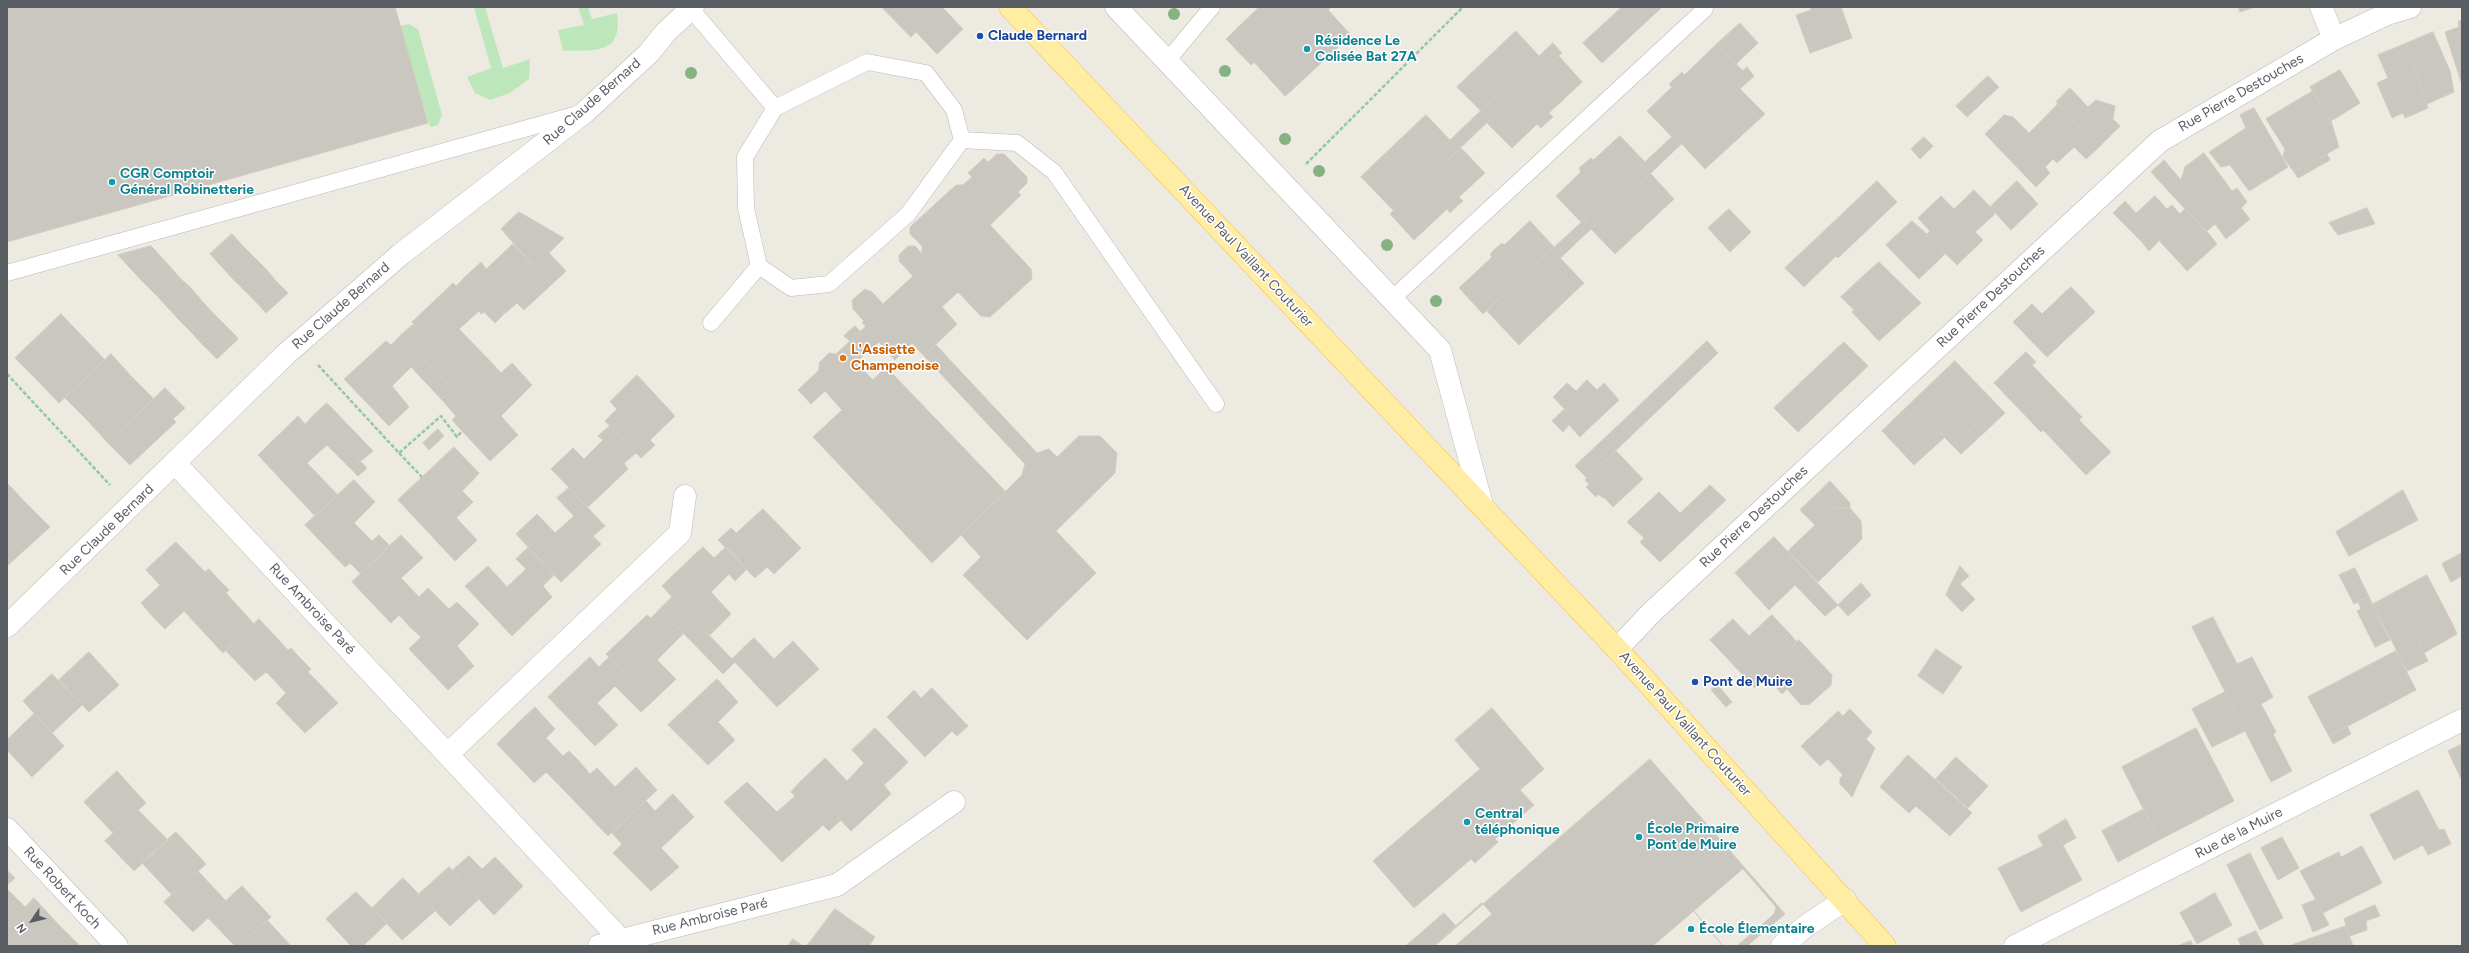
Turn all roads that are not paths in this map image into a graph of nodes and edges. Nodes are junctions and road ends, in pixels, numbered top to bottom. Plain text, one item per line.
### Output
1 (1010, 7) edge
2 (1116, 7) edge
3 (1212, 7) edge
4 (2321, 7) edge
5 (2410, 7) edge
6 (692, 8) edge
7 (1705, 9) dead end
8 (2334, 39) junction
9 (1167, 61) junction
10 (775, 108) junction
11 (585, 112) junction
12 (962, 140) junction
13 (759, 266) junction
14 (7, 273) edge
15 (1392, 299) junction
16 (711, 323) dead end
17 (1216, 404) dead end
18 (176, 463) junction
19 (685, 496) dead end
20 (1482, 506) junction
21 (7, 626) edge
22 (1617, 649) junction
23 (2462, 720) edge
24 (448, 754) junction
25 (954, 802) dead end
26 (7, 829) edge
27 (1845, 900) junction
28 (621, 940) junction
29 (117, 946) edge
30 (599, 946) edge
31 (1782, 946) edge
32 (1886, 946) edge
33 (2015, 946) edge

1 - 20 main road, Avenue Paul Vaillant Couturier
2 - 9 street, Avenue Paul Vaillant Couturier
3 - 9 lane
4 - 8 street
5 - 8 street, Rue Pierre Destouches
6 - 10 lane
6 - 11 street, Rue Claude Bernard
7 - 15 lane
8 - 22 street, Rue Pierre Destouches
9 - 15 street, Avenue Paul Vaillant Couturier
10 - 12 lane
10 - 13 lane
11 - 14 lane
11 - 18 street, Rue Claude Bernard
12 - 13 lane
12 - 17 lane
13 - 16 lane
15 - 20 street, Avenue Paul Vaillant Couturier
18 - 21 street, Rue Claude Bernard
18 - 24 street, Rue Ambroise Paré
19 - 24 street
20 - 22 main road, Avenue Paul Vaillant Couturier
22 - 27 main road, Avenue Paul Vaillant Couturier
23 - 33 street, Rue de la Muire
24 - 28 street, Rue Ambroise Paré
25 - 28 street, Rue Ambroise Paré
26 - 29 street, Rue Robert Koch
27 - 31 street
27 - 32 main road, Avenue Paul Vaillant Couturier
28 - 30 street

